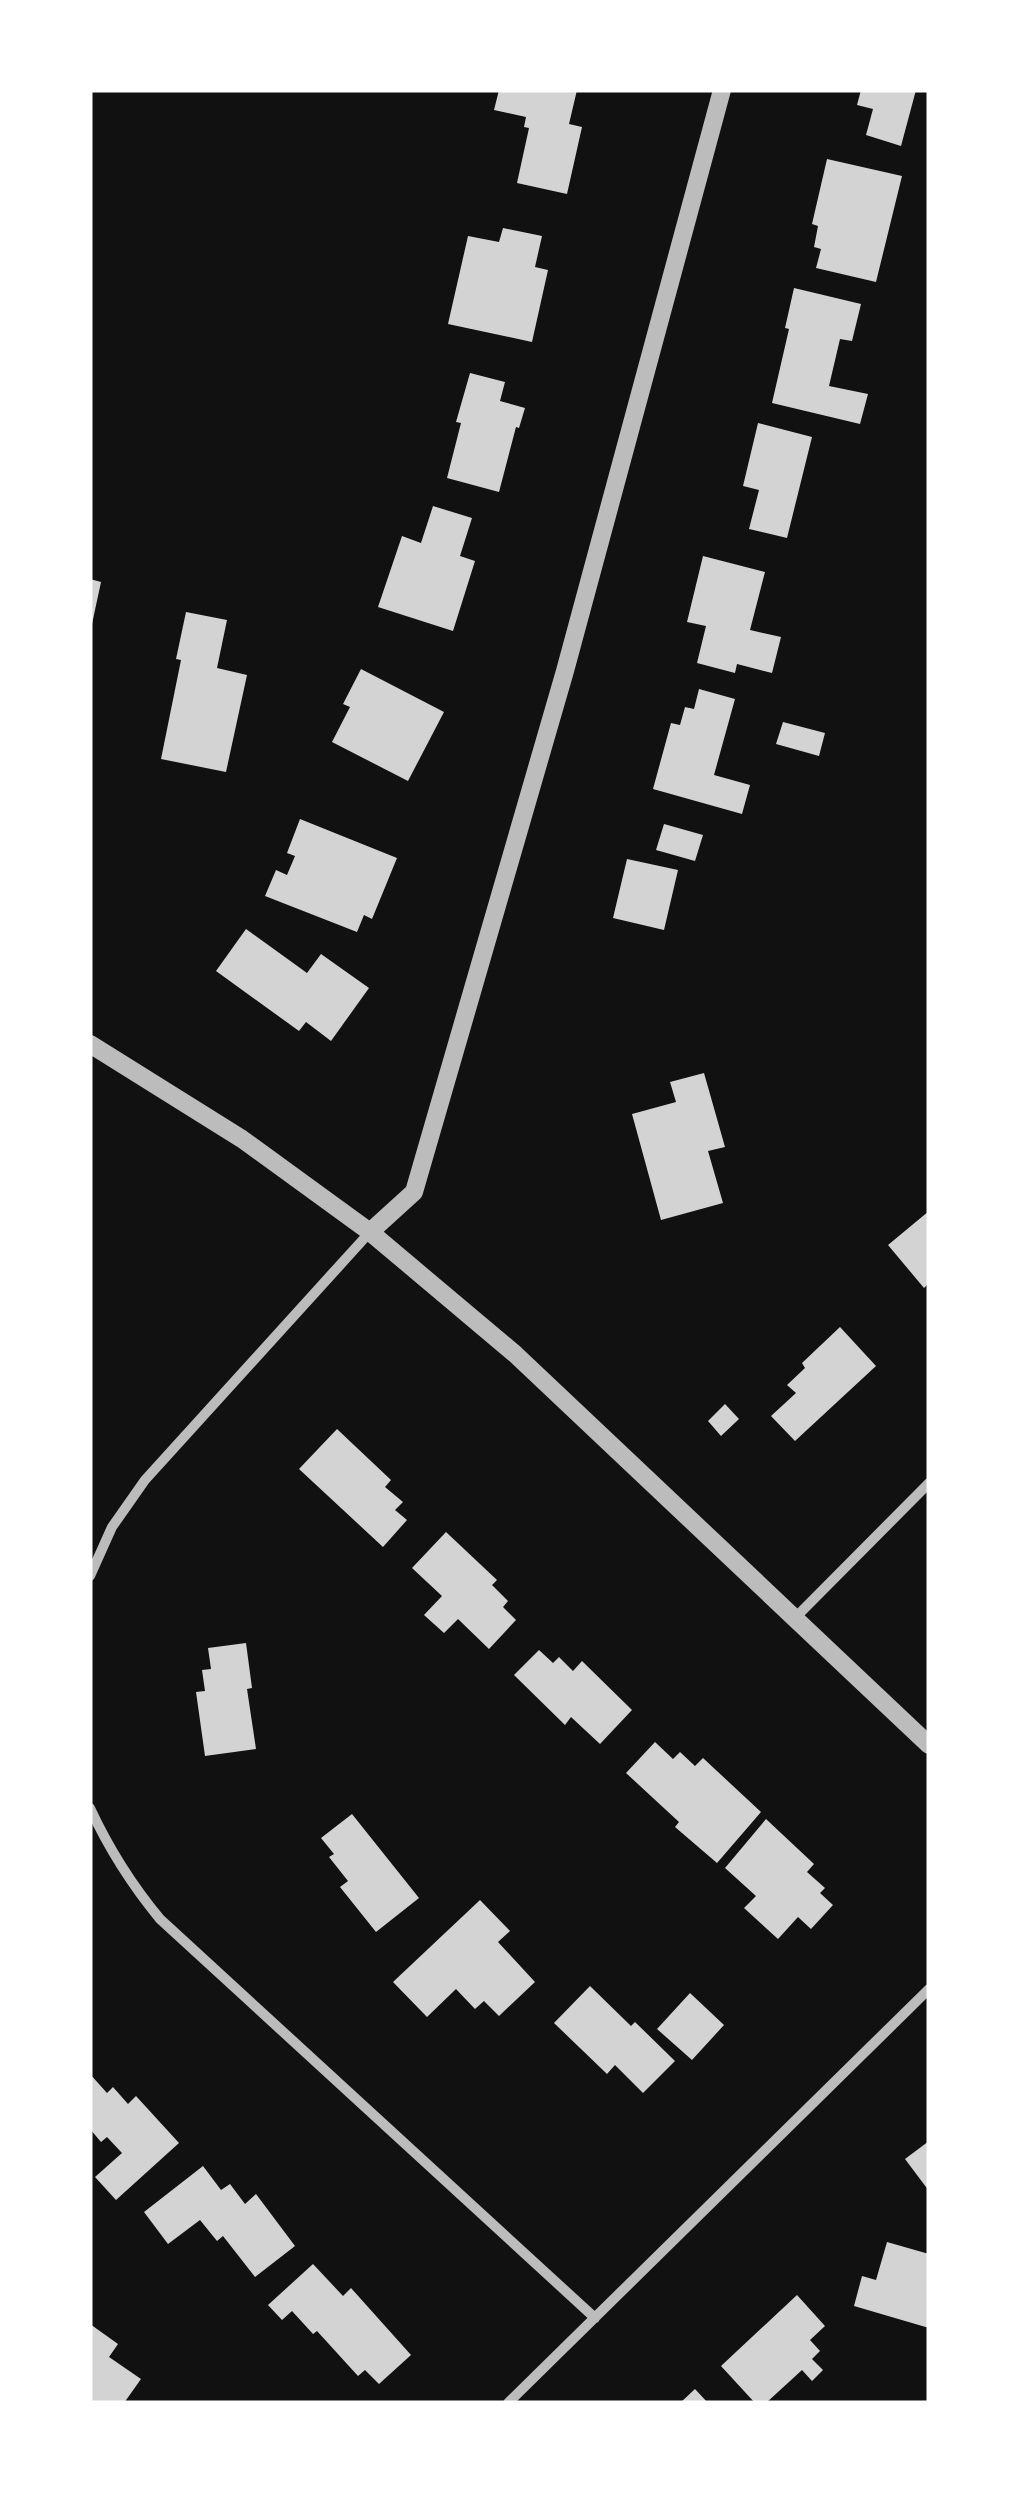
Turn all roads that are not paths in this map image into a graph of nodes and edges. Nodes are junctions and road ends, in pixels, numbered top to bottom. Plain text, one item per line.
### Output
1 (722, 90) edge
2 (90, 1044) edge
3 (370, 1232) junction
4 (929, 1483) edge
5 (90, 1576) edge
6 (794, 1619) junction
7 (929, 1744) edge
8 (90, 1808) edge
9 (929, 1989) edge
10 (595, 2318) junction
11 (508, 2403) edge

1 - 3 street
2 - 3 street
3 - 5 street
3 - 6 street
4 - 6 street
6 - 7 street
8 - 10 street
9 - 10 street
10 - 11 street

